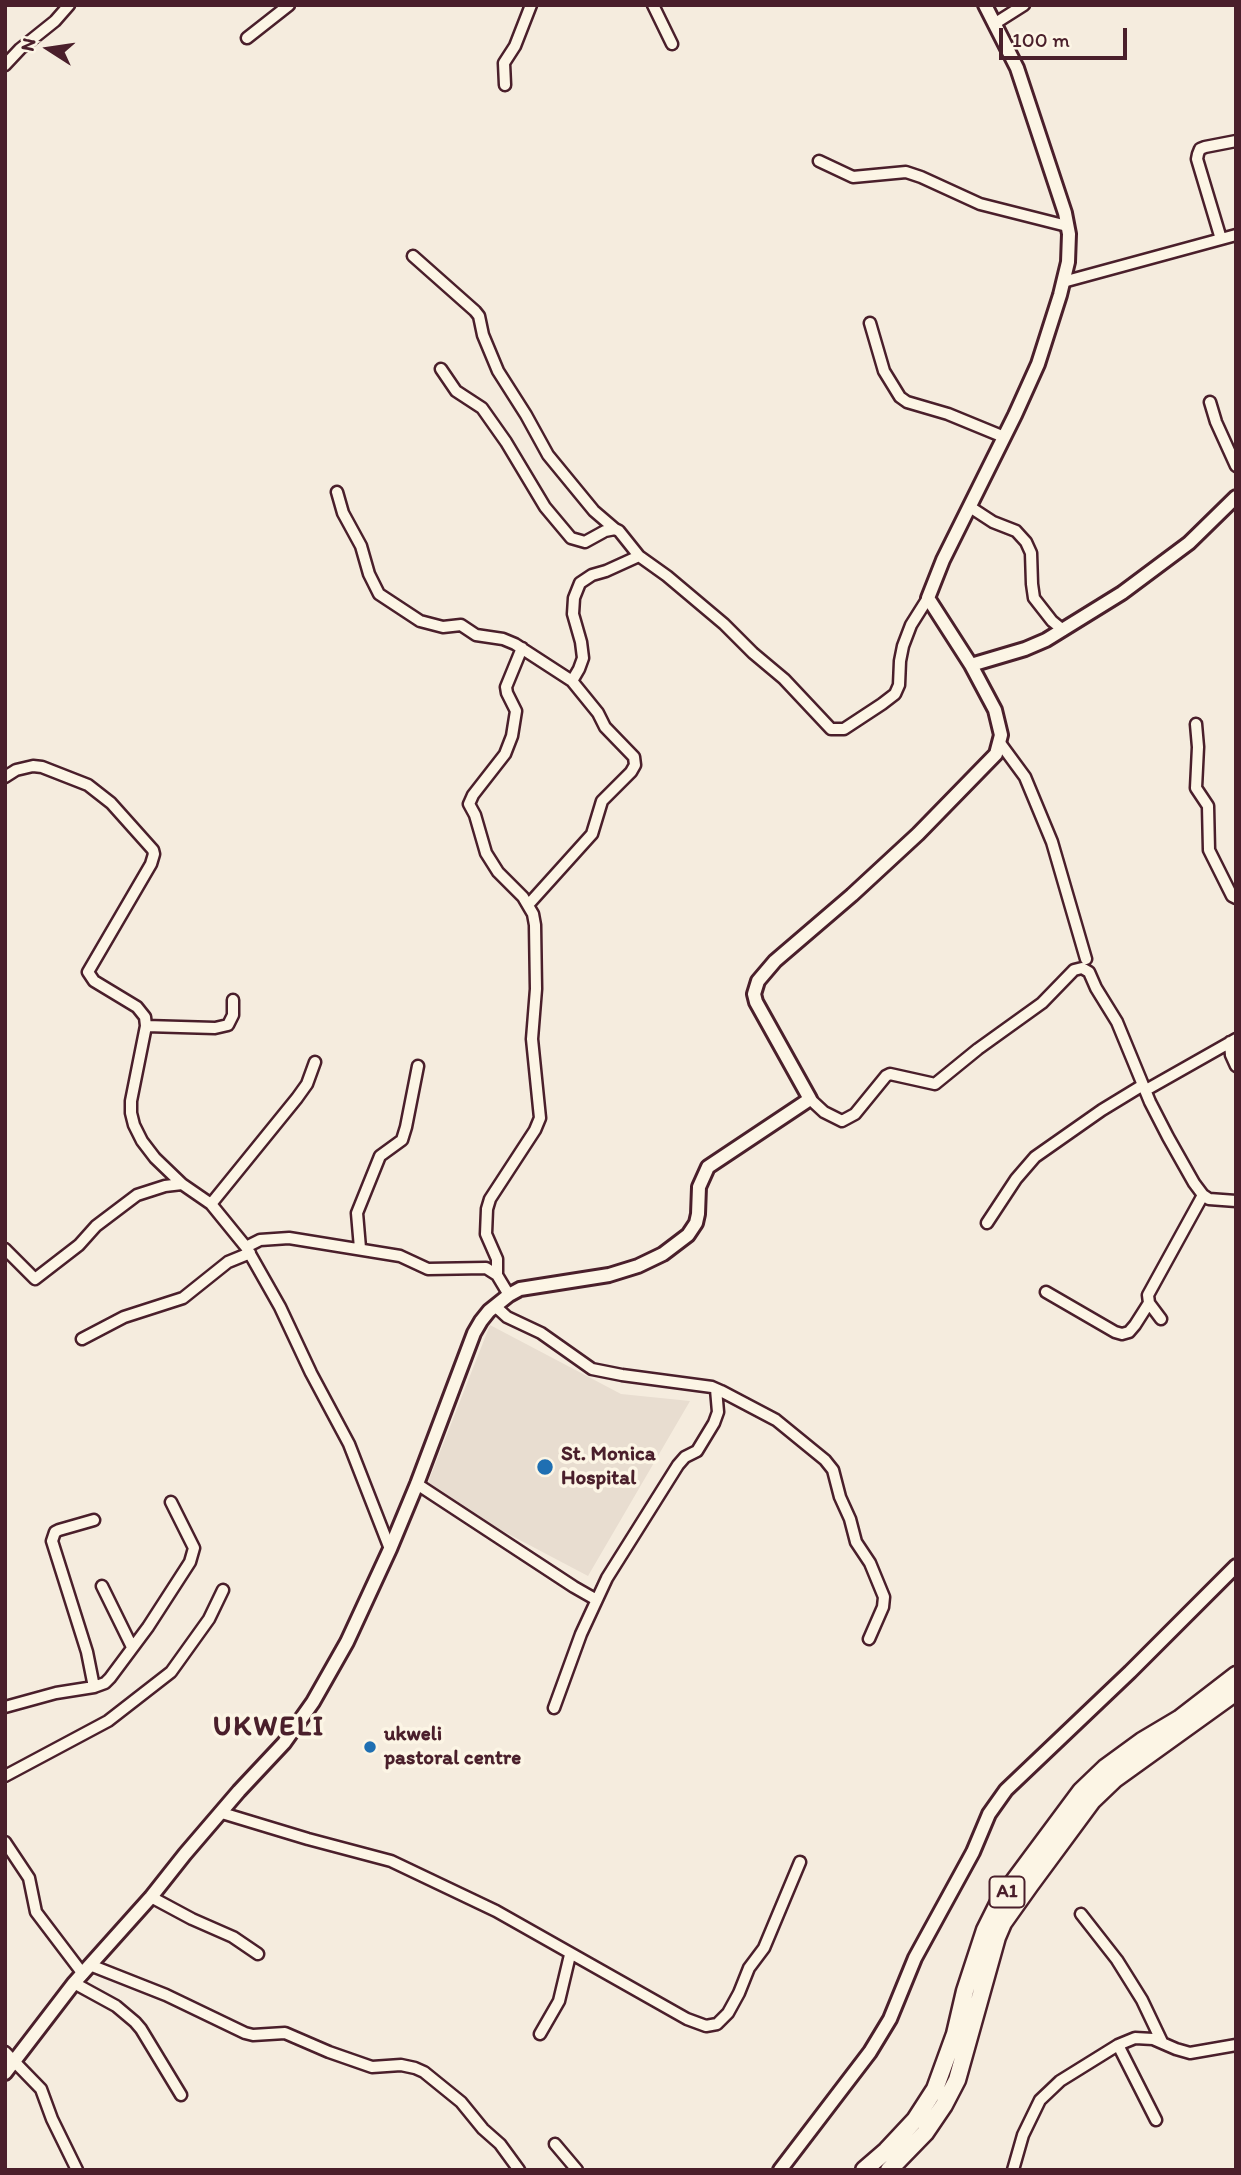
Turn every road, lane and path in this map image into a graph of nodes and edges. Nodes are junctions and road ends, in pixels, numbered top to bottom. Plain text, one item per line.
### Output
1 (69, 5) edge
2 (289, 5) edge
3 (531, 5) edge
4 (653, 5) edge
5 (985, 5) edge
6 (1024, 5) edge
7 (994, 24) junction
8 (247, 38) dead end
9 (672, 44) dead end
10 (5, 65) edge
11 (505, 85) dead end
12 (1236, 141) edge
13 (819, 161) dead end
14 (1068, 226) junction
15 (1236, 236) edge
16 (1221, 240) junction
17 (413, 256) dead end
18 (1063, 282) junction
19 (870, 323) dead end
20 (441, 369) dead end
21 (1210, 402) dead end
22 (1004, 437) junction
23 (1236, 466) edge
24 (337, 492) dead end
25 (1236, 497) edge
26 (970, 507) junction
27 (615, 529) junction
28 (639, 556) junction
29 (928, 598) junction
30 (1063, 630) junction
31 (522, 648) junction
32 (971, 666) junction
33 (572, 681) junction
34 (1196, 724) dead end
35 (1000, 743) junction
36 (5, 777) edge
37 (1236, 898) edge
38 (528, 905) junction
39 (1086, 959) dead end
40 (233, 1000) dead end
41 (146, 1026) junction
42 (1233, 1041) edge
43 (315, 1062) dead end
44 (418, 1066) dead end
45 (1236, 1066) edge
46 (1144, 1088) junction
47 (810, 1099) junction
48 (182, 1184) junction
49 (1203, 1195) junction
50 (1236, 1201) edge
51 (211, 1204) junction
52 (987, 1223) dead end
53 (360, 1248) junction
54 (5, 1249) edge
55 (248, 1250) junction
56 (497, 1275) junction
57 (1046, 1292) dead end
58 (509, 1295) junction
59 (1149, 1303) junction
60 (495, 1306) junction
61 (1161, 1319) dead end
62 (82, 1339) dead end
63 (716, 1389) junction
64 (417, 1484) junction
65 (171, 1502) dead end
66 (94, 1520) dead end
67 (390, 1549) junction
68 (1236, 1566) edge
69 (102, 1587) dead end
70 (222, 1590) dead end
71 (595, 1599) junction
72 (869, 1639) dead end
73 (132, 1647) junction
74 (1236, 1675) edge
75 (94, 1687) junction
76 (1236, 1692) edge
77 (5, 1707) edge
78 (554, 1708) dead end
79 (5, 1776) edge
80 (222, 1813) junction
81 (5, 1842) edge
82 (800, 1863) dead end
83 (151, 1897) junction
84 (1081, 1914) dead end
85 (258, 1954) dead end
86 (570, 1955) junction
87 (82, 1974) junction
88 (540, 2034) dead end
89 (1161, 2042) junction
90 (1118, 2045) junction
91 (1236, 2045) edge
92 (10, 2057) edge
93 (5, 2073) edge
94 (181, 2095) dead end
95 (1156, 2120) dead end
96 (555, 2144) dead end
97 (77, 2170) edge
98 (520, 2170) edge
99 (577, 2170) edge
100 (780, 2170) edge
101 (864, 2170) edge
102 (890, 2170) edge
103 (1013, 2170) edge

1 - 10 street
2 - 8 street
3 - 11 street
4 - 9 street
5 - 7 street
6 - 7 street
7 - 14 street
12 - 16 street
13 - 14 street
14 - 18 street
15 - 16 street
16 - 18 street
17 - 27 street
18 - 22 street
19 - 22 street
20 - 27 street
21 - 23 street
22 - 26 street
24 - 31 street
25 - 30 street
26 - 29 street
26 - 30 street
27 - 28 street
28 - 29 street
28 - 33 street
29 - 32 street
30 - 32 street
31 - 33 street
31 - 38 street
32 - 35 street
33 - 38 street
34 - 37 street
35 - 39 street
35 - 47 street
36 - 41 street
38 - 56 street
40 - 41 street
41 - 48 street
42 - 45 street
42 - 46 street
43 - 51 street
44 - 53 street
46 - 47 street
46 - 49 street
46 - 52 street
47 - 58 street
48 - 51 street
48 - 54 street
49 - 50 street
49 - 59 street
51 - 55 street
53 - 55 street
53 - 56 street
55 - 62 street
55 - 67 street
56 - 58 street
57 - 59 street
58 - 60 street
59 - 61 street
60 - 63 street
60 - 64 street
63 - 71 street
63 - 72 street
64 - 67 street
64 - 71 street
65 - 73 street
66 - 75 street
67 - 80 street
68 - 100 street
69 - 73 street
70 - 79 street
71 - 78 street
73 - 75 street
74 - 101 highway, A1
75 - 77 street
76 - 102 highway, A1
80 - 83 street
80 - 86 street
81 - 87 street
82 - 86 street
83 - 85 street
83 - 87 street
84 - 89 street
86 - 88 street
87 - 92 street
87 - 94 street
87 - 98 street
89 - 90 street
89 - 91 street
90 - 95 street
90 - 103 street
92 - 93 street
92 - 97 street
96 - 99 street

